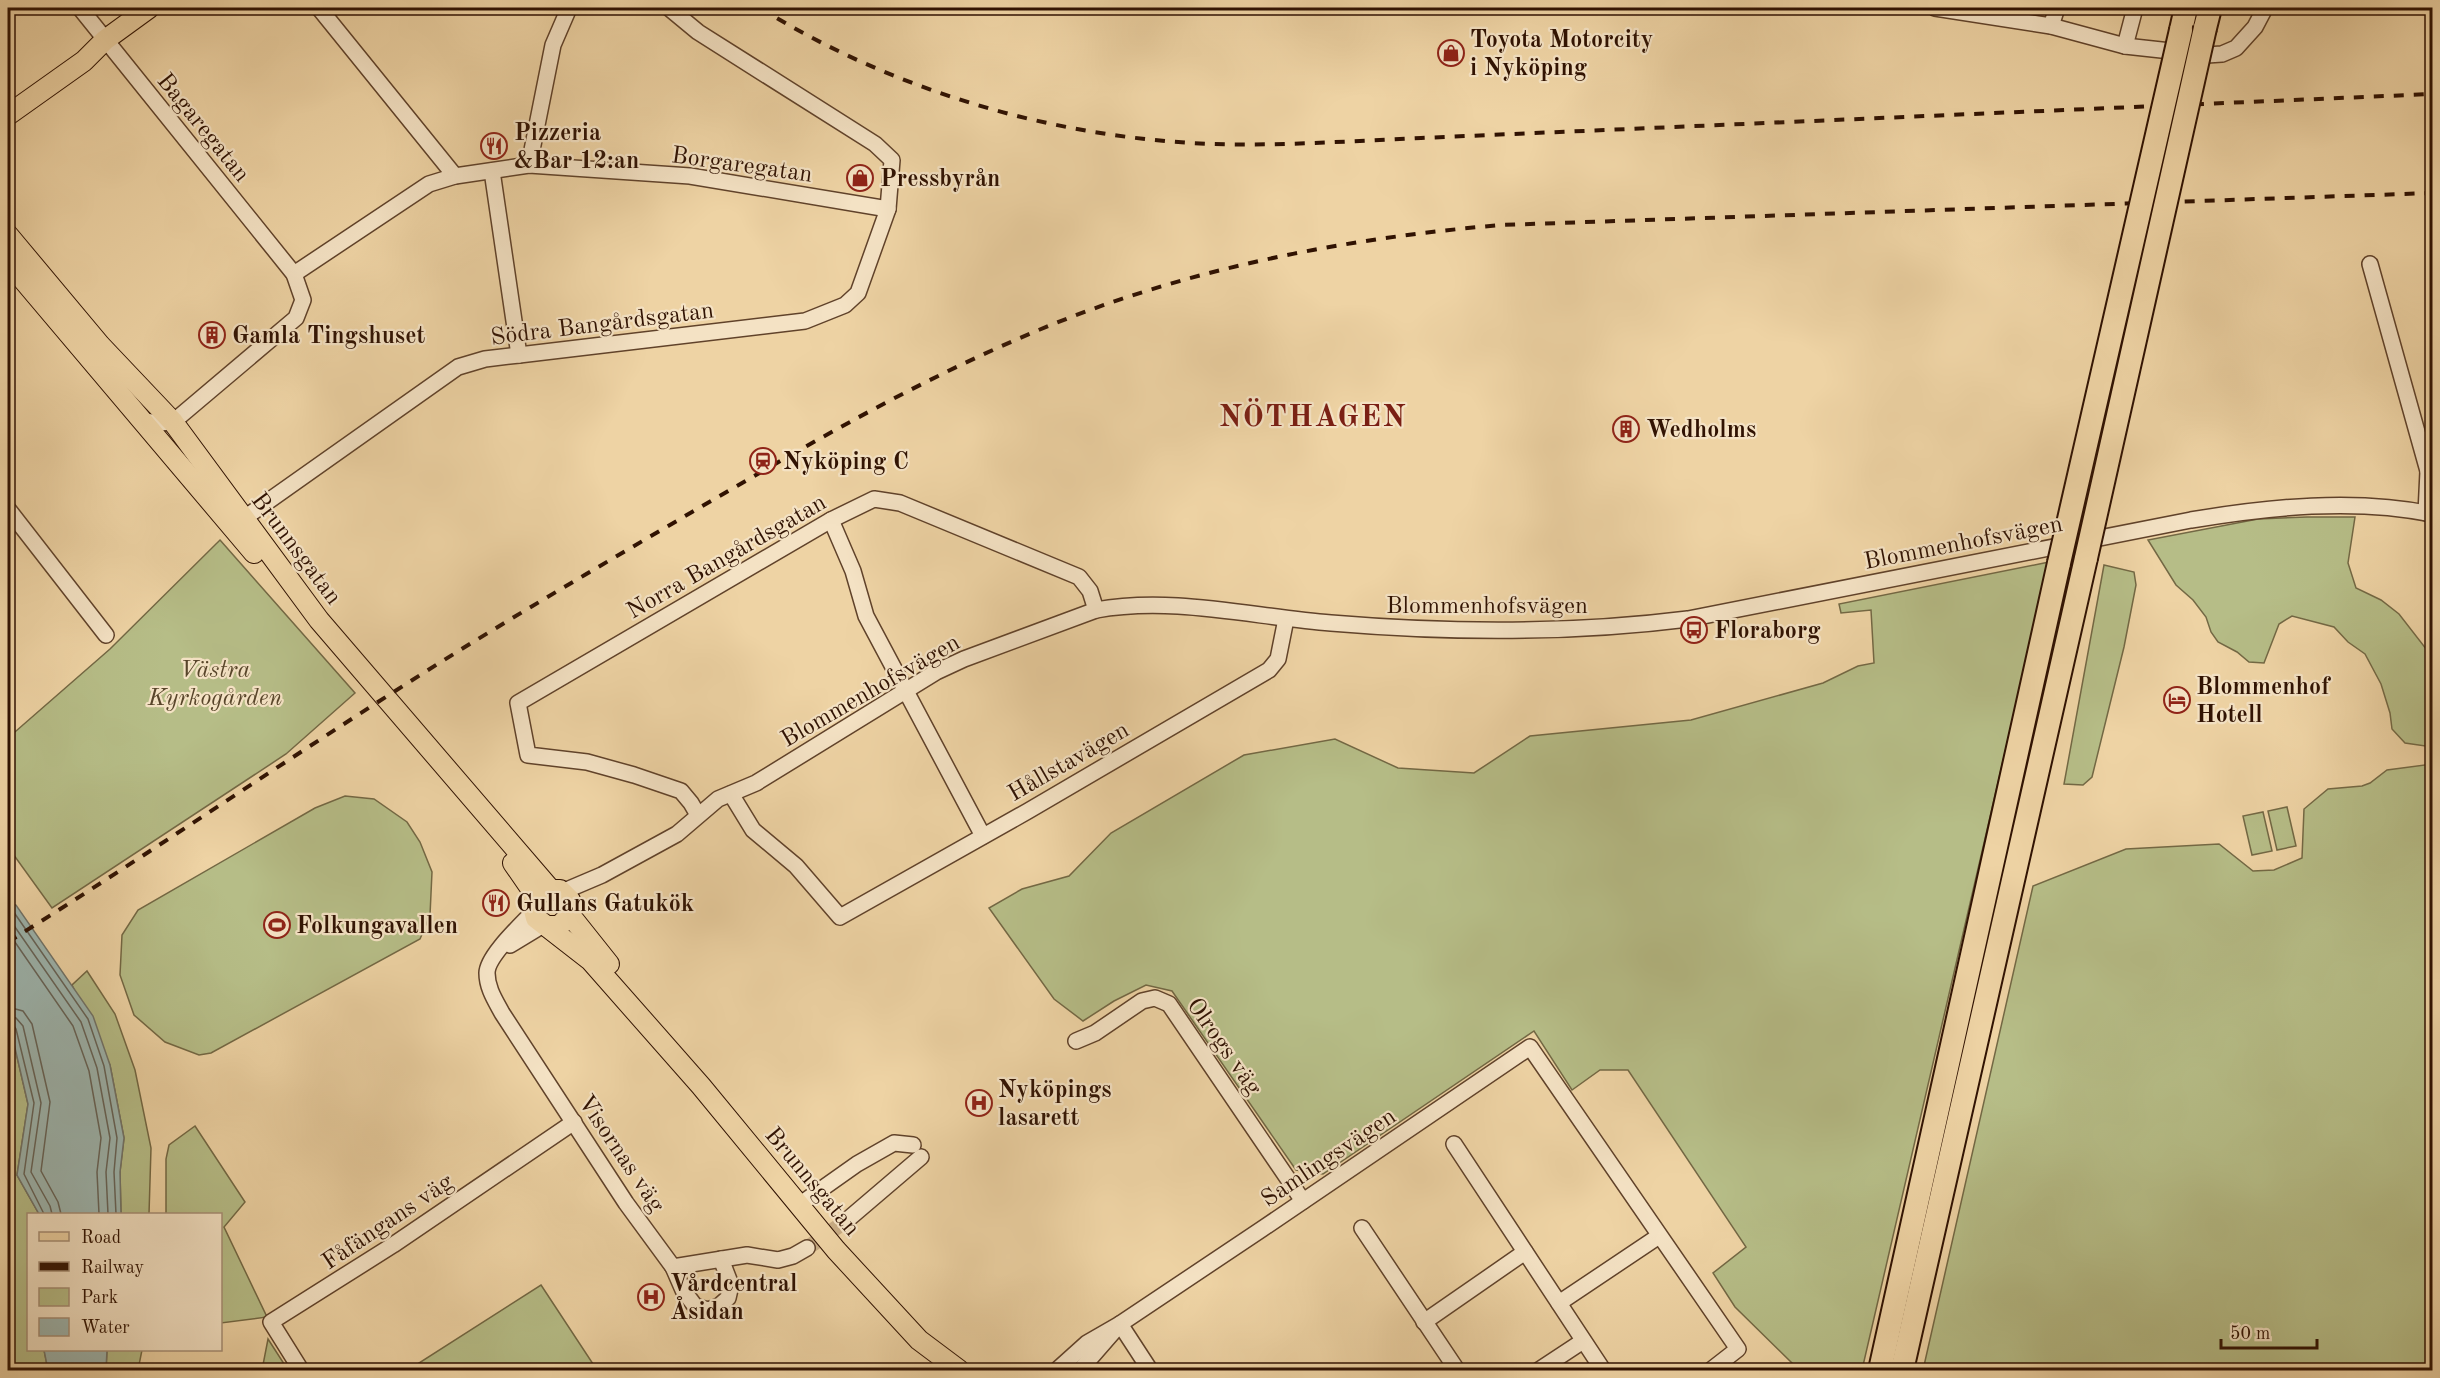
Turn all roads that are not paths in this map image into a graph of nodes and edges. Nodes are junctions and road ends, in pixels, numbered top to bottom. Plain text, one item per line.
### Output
1 (80, 8) edge
2 (149, 8) edge
3 (319, 8) edge
4 (569, 8) edge
5 (669, 8) edge
6 (1935, 8) edge
7 (2057, 8) edge
8 (2136, 8) edge
9 (2186, 8) edge
10 (2265, 8) edge
11 (1972, 10) edge
12 (2207, 18) edge
13 (2051, 26) junction
14 (105, 40) junction
15 (2125, 46) junction
16 (8, 102) edge
17 (8, 115) edge
18 (529, 165) junction
19 (492, 171) junction
20 (455, 176) junction
21 (888, 209) junction
22 (8, 236) edge
23 (8, 262) edge
24 (2370, 264) dead end
25 (294, 274) junction
26 (519, 354) junction
27 (144, 421) junction
28 (172, 422) junction
29 (2430, 471) edge
30 (8, 509) edge
31 (2429, 514) edge
32 (831, 520) junction
33 (238, 522) junction
34 (1096, 610) junction
35 (1286, 619) junction
36 (106, 635) dead end
37 (907, 690) junction
38 (731, 794) junction
39 (698, 815) junction
40 (984, 836) junction
41 (551, 908) junction
42 (1076, 1041) dead end
43 (701, 1086) junction
44 (574, 1122) junction
45 (1454, 1144) dead end
46 (1303, 1201) junction
47 (799, 1205) junction
48 (846, 1221) tunnel mouth
49 (1362, 1228) dead end
50 (1659, 1236) junction
51 (807, 1248) tunnel mouth
52 (1525, 1252) junction
53 (721, 1259) junction
54 (673, 1268) junction
55 (1559, 1303) junction
56 (889, 1305) junction
57 (1424, 1323) junction
58 (1120, 1324) junction
59 (1583, 1341) junction
60 (301, 1371) edge
61 (959, 1371) edge
62 (975, 1371) edge
63 (1057, 1371) edge
64 (1080, 1371) edge
65 (1150, 1371) edge
66 (1456, 1371) edge
67 (1539, 1371) edge
68 (1603, 1371) edge
69 (1711, 1371) edge
70 (1880, 1371) edge
71 (1902, 1371) edge

1 - 14 street, Bagaregatan
2 - 14 main road
3 - 20 street
4 - 18 street
5 - 21 street, Södra Bangårdsgatan
6 - 11 street
7 - 13 street
8 - 15 street
9 - 70 highway, bridge
10 - 15 street
11 - 13 street
12 - 71 highway, bridge
13 - 15 street
14 - 16 main road
14 - 17 main road
14 - 25 street, Bagaregatan
18 - 19 street, Borgaregatan
18 - 21 street, Borgaregatan
19 - 20 street, Borgaregatan
19 - 26 street
20 - 25 street, Borgaregatan
21 - 26 street, Södra Bangårdsgatan
22 - 28 main road, Brunnsgatan
23 - 27 main road, Brunnsgatan
24 - 29 street
25 - 28 street
26 - 33 street, Södra Bangårdsgatan
27 - 28 street
27 - 33 main road, Brunnsgatan
28 - 33 main road, Brunnsgatan
29 - 31 street
30 - 36 street
31 - 35 street, Blommenhofsvägen
32 - 34 street, Norra Bangårdsgatan
32 - 37 street
32 - 39 street, Norra Bangårdsgatan
33 - 41 main road, Brunnsgatan
34 - 35 street, Blommenhofsvägen
34 - 37 street, Blommenhofsvägen
35 - 40 street, Hållstavägen
37 - 38 street, Blommenhofsvägen
37 - 40 street
38 - 39 street, Blommenhofsvägen
38 - 40 street, Hållstavägen
39 - 41 street, Blommenhofsvägen
41 - 43 main road, Brunnsgatan
41 - 43 main road, Brunnsgatan
41 - 44 street, Visornas väg
42 - 46 street, Olrogs väg
43 - 47 main road, Brunnsgatan
44 - 54 street, Visornas väg
44 - 60 street, Fåfängans väg
45 - 52 street
46 - 50 street, Samlingsvägen
46 - 58 street, Samlingsvägen
47 - 48 street
47 - 56 main road, Brunnsgatan
49 - 57 street
50 - 55 street
50 - 69 street
51 - 53 street
52 - 55 street
52 - 57 street
53 - 54 street
53 - 54 street, Visornas väg
55 - 59 street
56 - 61 main road, Brunnsgatan
56 - 62 main road, Brunnsgatan
57 - 66 street
58 - 63 street, Samlingsvägen
58 - 64 street, Samlingsvägen
58 - 65 street
59 - 67 street
59 - 68 street

